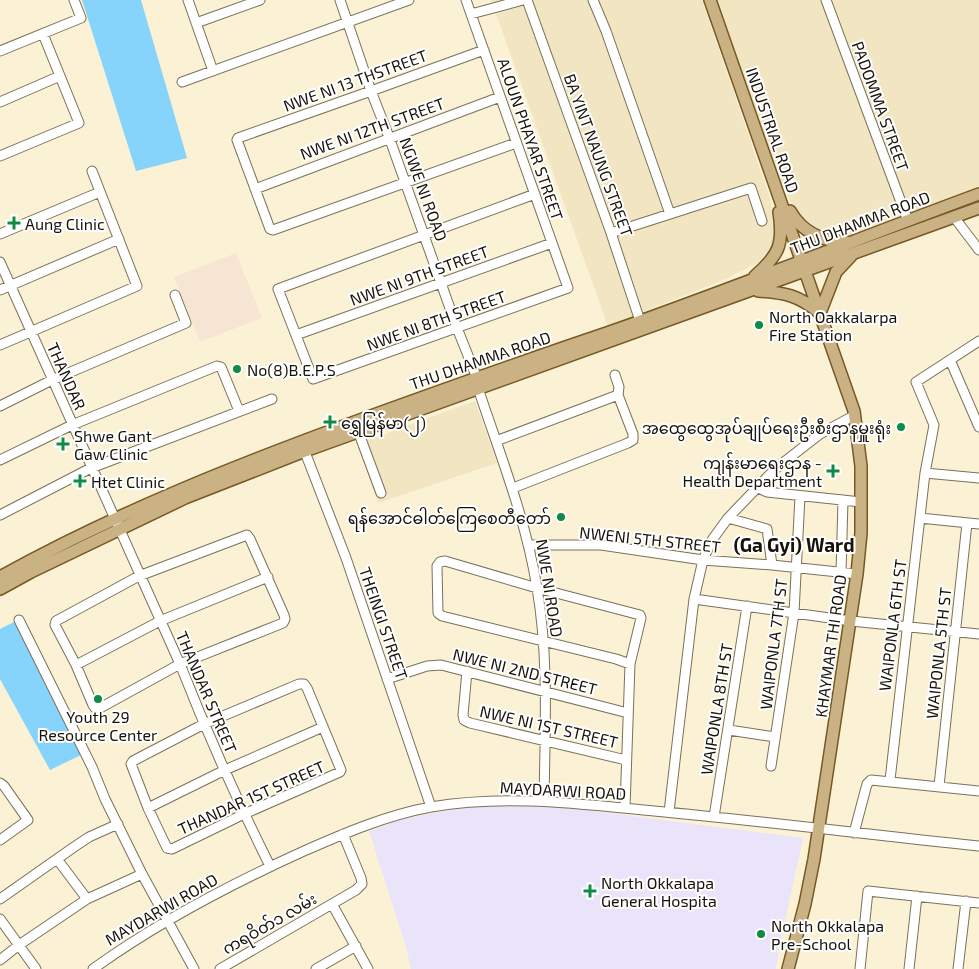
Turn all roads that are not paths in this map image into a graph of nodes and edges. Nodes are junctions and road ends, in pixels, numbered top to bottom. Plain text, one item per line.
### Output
1 (74, 0) edge
2 (188, 0) edge
3 (260, 0) edge
4 (340, 0) edge
5 (409, 0) edge
6 (466, 0) edge
7 (523, 0) edge
8 (527, 0) edge
9 (593, 0) edge
10 (710, 0) edge
11 (826, 0) edge
12 (471, 14) junction
13 (347, 22) junction
14 (196, 23) junction
15 (43, 34) junction
16 (484, 50) junction
17 (0, 51) edge
18 (213, 71) junction
19 (60, 76) junction
20 (182, 82) dead end
21 (371, 92) junction
22 (500, 97) junction
23 (0, 102) edge
24 (389, 137) junction
25 (516, 142) junction
26 (0, 156) edge
27 (92, 171) dead end
28 (405, 183) junction
29 (775, 183) junction
30 (255, 188) junction
31 (100, 192) junction
32 (535, 194) junction
33 (974, 196) edge
34 (975, 210) edge
35 (670, 214) junction
36 (956, 217) junction
37 (762, 221) dead end
38 (908, 221) junction
39 (611, 233) junction
40 (0, 234) edge
41 (425, 235) junction
42 (118, 239) junction
43 (552, 243) junction
44 (854, 247) junction
45 (979, 250) edge
46 (0, 262) edge
47 (804, 267) junction
48 (442, 283) junction
49 (10, 285) junction
50 (750, 286) junction
51 (568, 288) joint
52 (0, 290) edge
53 (176, 295) dead end
54 (820, 313) junction
55 (640, 321) junction
56 (457, 328) junction
57 (31, 331) junction
58 (296, 335) junction
59 (979, 341) edge
60 (0, 345) edge
61 (950, 360) junction
62 (615, 375) dead end
63 (52, 380) junction
64 (477, 383) junction
65 (618, 395) junction
66 (272, 400) dead end
67 (0, 406) edge
68 (239, 411) junction
69 (855, 416) junction
70 (72, 425) junction
71 (979, 427) edge
72 (358, 431) junction
73 (496, 441) junction
74 (303, 446) junction
75 (0, 460) edge
76 (92, 468) junction
77 (925, 473) junction
78 (770, 474) junction
79 (979, 477) edge
80 (513, 488) junction
81 (756, 488) junction
82 (381, 493) dead end
83 (772, 493) junction
84 (800, 496) junction
85 (843, 500) junction
86 (861, 502) junction
87 (0, 515) edge
88 (728, 518) junction
89 (920, 518) junction
90 (967, 523) junction
91 (117, 524) junction
92 (979, 524) edge
93 (528, 545) junction
94 (704, 560) junction
95 (772, 565) junction
96 (797, 568) junction
97 (841, 572) junction
98 (857, 574) junction
99 (139, 576) junction
100 (0, 577) edge
101 (268, 577) junction
102 (537, 588) junction
103 (0, 589) edge
104 (694, 599) junction
105 (747, 606) junction
106 (794, 613) junction
107 (19, 620) dead end
108 (160, 621) junction
109 (851, 621) junction
110 (908, 627) junction
111 (954, 632) junction
112 (979, 634) edge
113 (544, 642) junction
114 (180, 664) junction
115 (630, 664) junction
116 (76, 665) junction
117 (467, 671) junction
118 (386, 679) junction
119 (546, 693) junction
120 (628, 713) junction
121 (204, 724) junction
122 (323, 727) junction
123 (729, 730) junction
124 (775, 737) junction
125 (545, 742) junction
126 (626, 760) junction
127 (771, 766) dead end
128 (225, 770) junction
129 (890, 780) junction
130 (1, 783) edge
131 (939, 786) junction
132 (979, 791) edge
133 (544, 801) junction
134 (431, 807) junction
135 (148, 808) junction
136 (625, 808) junction
137 (669, 812) junction
138 (244, 814) junction
139 (714, 817) junction
140 (118, 824) junction
141 (818, 829) junction
142 (854, 833) junction
143 (343, 834) junction
144 (0, 840) edge
145 (979, 846) edge
146 (57, 859) junction
147 (270, 866) junction
148 (142, 874) junction
149 (917, 896) junction
150 (88, 898) junction
151 (0, 899) edge
152 (966, 901) junction
153 (979, 903) edge
154 (332, 904) junction
155 (0, 919) edge
156 (167, 922) junction
157 (19, 945) junction
158 (356, 946) junction
159 (0, 960) edge
160 (36, 969) edge
161 (92, 969) edge
162 (194, 969) edge
163 (220, 969) edge
164 (316, 969) edge
165 (368, 969) edge
166 (788, 969) edge
167 (860, 969) edge
168 (909, 969) edge
169 (958, 969) edge

1 - 15 street
2 - 14 street
3 - 14 street
4 - 13 street, NGWE NI ROAD
5 - 13 street
6 - 12 street, ALOUN PHAYAR STREET
7 - 12 street
8 - 39 street, BA YINT NAUNG STREET
9 - 35 street
10 - 29 main road, INDUSTRIAL ROAD
11 - 38 street, PADOMMA STREET
12 - 16 street, ALOUN PHAYAR STREET
13 - 18 street
13 - 21 street, NGWE NI ROAD
14 - 18 street
15 - 17 street
15 - 19 street
16 - 21 street, NWE NI 13 THSTREET
16 - 22 street, ALOUN PHAYAR STREET
18 - 20 street
19 - 23 street
19 - 26 street
21 - 24 street, NGWE NI ROAD
21 - 30 street, NWE NI 13 THSTREET
22 - 24 street, NWE NI 12TH STREET
22 - 25 street, ALOUN PHAYAR STREET
24 - 28 street, NGWE NI ROAD
24 - 30 street, NWE NI 12TH STREET
25 - 28 street
25 - 32 street, ALOUN PHAYAR STREET
27 - 31 street
28 - 30 street
28 - 41 street, NGWE NI ROAD
29 - 44 main road
29 - 47 main road, INDUSTRIAL ROAD
29 - 50 main road
31 - 40 street
31 - 42 street
32 - 41 street
32 - 43 street, ALOUN PHAYAR STREET
33 - 38 main road, THU DHAMMA ROAD
34 - 36 main road, THU DHAMMA ROAD
35 - 37 street
35 - 39 street
36 - 44 main road, THU DHAMMA ROAD
36 - 45 street
38 - 44 main road, THU DHAMMA ROAD
39 - 55 street, BA YINT NAUNG STREET
41 - 48 street, NGWE NI ROAD
41 - 58 street
42 - 49 street
42 - 57 street
43 - 48 street, NWE NI 9TH STREET
43 - 51 street, ALOUN PHAYAR STREET
44 - 47 main road, THU DHAMMA ROAD
44 - 54 main road
46 - 49 street, THANDAR
47 - 50 main road, THU DHAMMA ROAD
47 - 54 main road, KHAYMAR THI ROAD
48 - 56 street, NGWE NI ROAD
48 - 58 street, NWE NI 9TH STREET
49 - 52 street
49 - 57 street, THANDAR
50 - 54 main road
50 - 55 main road, THU DHAMMA ROAD
50 - 64 main road, THU DHAMMA ROAD
51 - 56 street, NWE NI 8TH STREET
53 - 63 street
54 - 69 main road, KHAYMAR THI ROAD
55 - 64 main road, THU DHAMMA ROAD
56 - 58 street, NWE NI 8TH STREET
56 - 64 street, NGWE NI ROAD
57 - 60 street
57 - 63 street, THANDAR
59 - 61 street
61 - 71 street
61 - 77 street, WAIPONLA 6TH ST
62 - 65 street
63 - 67 street
63 - 70 street, THANDAR
64 - 72 main road, THU DHAMMA ROAD
64 - 73 street, NWE NI ROAD
64 - 74 main road, THU DHAMMA ROAD
65 - 73 street
65 - 80 street
66 - 68 street
68 - 70 street
68 - 76 street
69 - 78 street
69 - 86 main road, KHAYMAR THI ROAD
70 - 75 street
70 - 76 street, THANDAR
72 - 74 main road, THU DHAMMA ROAD
72 - 82 street
73 - 80 street, NWE NI ROAD
74 - 91 main road, THU DHAMMA ROAD
74 - 118 street, THEINGI STREET
76 - 87 street
76 - 91 street, THANDAR
77 - 79 street
77 - 89 street, WAIPONLA 6TH ST
78 - 81 street
78 - 83 street
80 - 93 street, NWE NI ROAD
81 - 83 street
81 - 88 street
83 - 84 street
84 - 85 street
84 - 96 street, WAIPONLA 7TH ST
85 - 86 street
85 - 97 street
86 - 98 main road, KHAYMAR THI ROAD
88 - 94 street
88 - 95 street
89 - 90 street
89 - 110 street, WAIPONLA 6TH ST
90 - 92 street
90 - 111 street, WAIPONLA 5TH ST
91 - 99 street, THANDAR STREET
91 - 100 main road, THU DHAMMA ROAD
91 - 103 main road, THU DHAMMA ROAD
93 - 94 street, NWENI 5TH STREET
93 - 102 street, NWE NI ROAD
94 - 95 street, NWENI 5TH STREET
94 - 104 street
95 - 96 street, NWENI 5TH STREET
96 - 97 street, NWENI 5TH STREET
96 - 106 street, WAIPONLA 7TH ST
97 - 98 street, NWENI 5TH STREET
98 - 109 main road, KHAYMAR THI ROAD
99 - 101 street
99 - 108 street, THANDAR STREET
99 - 116 street
101 - 108 street
101 - 114 street
102 - 113 street, NWE NI ROAD
102 - 113 street
102 - 115 street
104 - 105 street
104 - 137 street
105 - 106 street
105 - 123 street, WAIPONLA 8TH ST
106 - 109 street
106 - 124 street, WAIPONLA 7TH ST
107 - 140 street
108 - 114 street, THANDAR STREET
108 - 116 street
109 - 110 street
109 - 141 main road, KHAYMAR THI ROAD
110 - 111 street
110 - 129 street, WAIPONLA 6TH ST
111 - 112 street
111 - 131 street, WAIPONLA 5TH ST
113 - 115 street
113 - 119 street, NWE NI ROAD
114 - 116 street
114 - 121 street, THANDAR STREET
115 - 120 street
117 - 118 street, NWE NI 2ND STREET
117 - 119 street, NWE NI 2ND STREET
117 - 125 street, NWE NI 1ST STREET
118 - 134 street, THEINGI STREET
119 - 120 street, NWE NI 2ND STREET
119 - 125 street, NWE NI ROAD
120 - 126 street
121 - 122 street
121 - 128 street, THANDAR STREET
121 - 135 street
122 - 128 street
122 - 138 street, THANDAR 1ST STREET
123 - 124 street
123 - 139 street, WAIPONLA 8TH ST
124 - 127 street, WAIPONLA 7TH ST
125 - 126 street, NWE NI 1ST STREET
125 - 133 street, NWE NI ROAD
126 - 136 street
128 - 135 street
128 - 138 street, THANDAR STREET
129 - 131 street
129 - 142 street
130 - 144 street
131 - 132 street
133 - 134 street, MAYDARWI ROAD
133 - 136 street, MAYDARWI ROAD
134 - 143 street, MAYDARWI ROAD
135 - 138 street, THANDAR 1ST STREET
136 - 137 street, MAYDARWI ROAD
137 - 139 street, MAYDARWI ROAD
138 - 147 street, THANDAR STREET
139 - 141 street, MAYDARWI ROAD
140 - 146 street
140 - 148 street
141 - 142 street, MAYDARWI ROAD
141 - 166 main road, KHAYMAR THI ROAD
142 - 145 street, MAYDARWI ROAD
143 - 147 street, MAYDARWI ROAD
143 - 154 street, ကရဝိတ်၁ လမ်း
146 - 150 street
146 - 151 street
147 - 156 street, MAYDARWI ROAD
148 - 150 street
148 - 156 street
149 - 152 street
149 - 167 street
149 - 168 street
150 - 157 street
152 - 153 street
152 - 169 street
154 - 158 street
154 - 163 street, ကရဝိတ်၁ လမ်း
155 - 157 street
156 - 161 street, MAYDARWI ROAD
156 - 162 street
157 - 159 street
157 - 160 street
158 - 164 street
158 - 165 street

